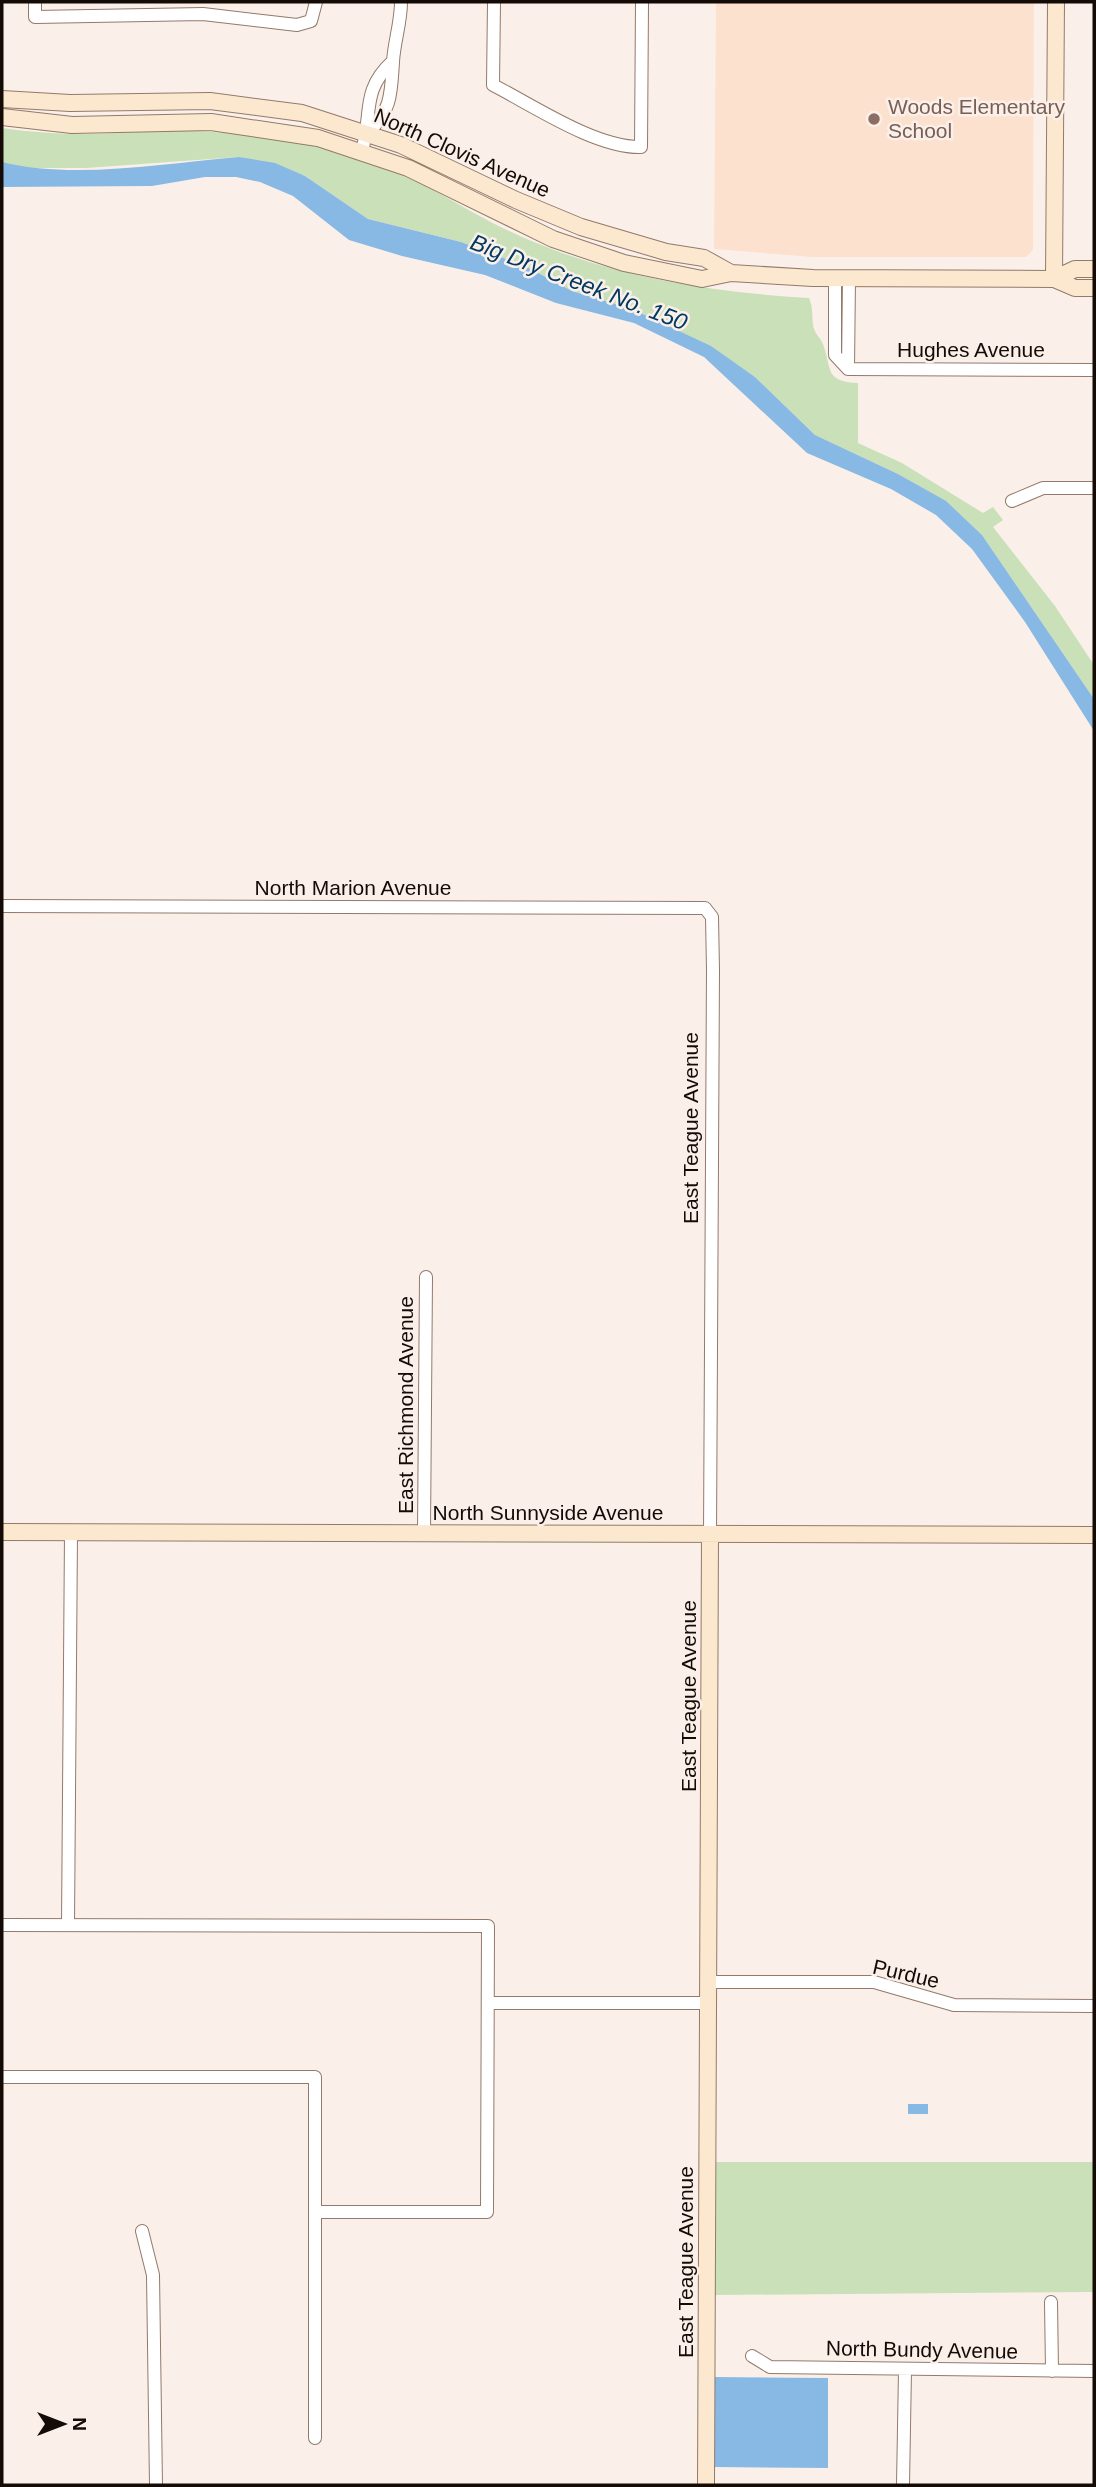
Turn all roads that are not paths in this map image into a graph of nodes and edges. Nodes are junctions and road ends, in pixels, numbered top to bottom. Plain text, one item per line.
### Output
1 (36, 2) edge
2 (316, 2) edge
3 (401, 2) edge
4 (494, 2) edge
5 (642, 2) edge
6 (1056, 2) edge
7 (175, 8) edge
8 (2, 99) edge
9 (2, 117) edge
10 (368, 132) junction
11 (362, 150) junction
12 (1094, 269) edge
13 (731, 273) junction
14 (842, 278) junction
15 (1054, 279) junction
16 (1094, 288) edge
17 (1094, 370) edge
18 (1094, 488) edge
19 (1012, 501) dead end
20 (2, 906) edge
21 (705, 908) joint
22 (426, 1277) dead end
23 (2, 1532) edge
24 (71, 1532) junction
25 (424, 1534) junction
26 (710, 1535) junction
27 (1094, 1535) edge
28 (2, 1925) edge
29 (68, 1925) junction
30 (709, 1982) junction
31 (488, 2003) junction
32 (709, 2003) junction
33 (1094, 2006) edge
34 (2, 2077) edge
35 (315, 2212) junction
36 (142, 2231) dead end
37 (1051, 2302) dead end
38 (752, 2356) dead end
39 (905, 2370) junction
40 (1052, 2371) junction
41 (1094, 2371) edge
42 (315, 2438) dead end
43 (156, 2485) edge
44 (706, 2485) edge
45 (903, 2485) edge

1 - 7 street
2 - 7 street
3 - 10 street
4 - 5 street
6 - 15 main road
8 - 10 main road, North Clovis Avenue
9 - 11 main road, North Clovis Avenue
10 - 11 street
10 - 13 main road, North Clovis Avenue
11 - 13 main road, North Clovis Avenue
12 - 15 main road, North Clovis Avenue
13 - 14 main road, North Clovis Avenue
14 - 15 main road, North Clovis Avenue
14 - 17 street, Hughes Avenue
15 - 16 main road, North Clovis Avenue
18 - 19 street
20 - 21 street, North Marion Avenue
21 - 26 street, East Teague Avenue
22 - 25 street, East Richmond Avenue
23 - 24 main road, North Sunnyside Avenue
24 - 25 main road, North Sunnyside Avenue
24 - 29 street
25 - 26 main road, North Sunnyside Avenue
26 - 27 main road, North Sunnyside Avenue
26 - 30 main road, East Teague Avenue
28 - 29 street
29 - 31 street
30 - 32 main road, East Teague Avenue
30 - 33 street, Purdue
31 - 32 street
31 - 35 street
32 - 44 main road, East Teague Avenue
34 - 35 street
35 - 42 street
36 - 43 street
37 - 40 street
38 - 39 street, North Bundy Avenue
39 - 40 street, North Bundy Avenue
39 - 45 street
40 - 41 street, North Bundy Avenue

